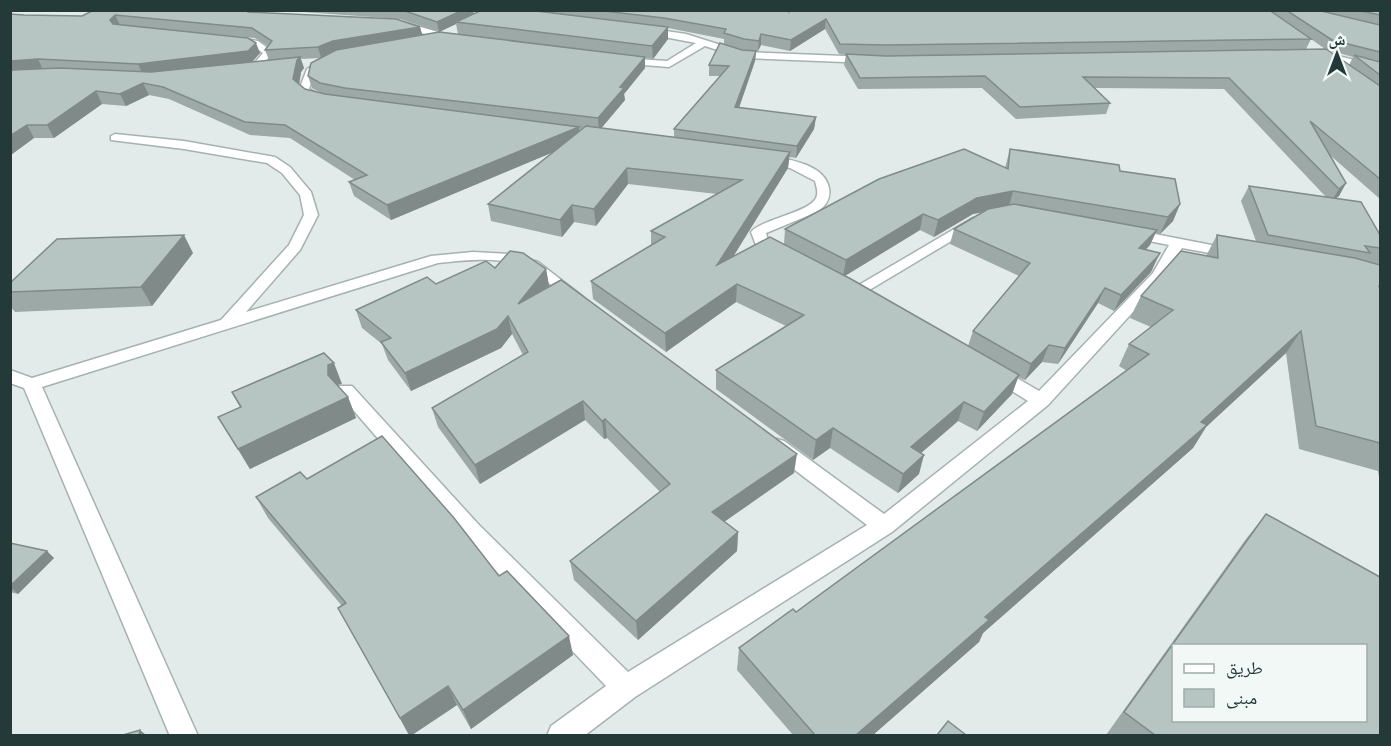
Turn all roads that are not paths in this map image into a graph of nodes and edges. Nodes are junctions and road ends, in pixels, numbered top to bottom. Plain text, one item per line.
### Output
1 (459, 10) edge
2 (493, 13) junction
3 (509, 15) edge
4 (392, 23) edge
5 (630, 29) edge
6 (442, 38) junction
7 (223, 40) edge
8 (464, 41) edge
9 (703, 43) junction
10 (421, 44) edge
11 (1314, 48) edge
12 (1301, 54) edge
13 (1323, 54) junction
14 (342, 56) edge
15 (612, 60) edge
16 (884, 61) edge
17 (268, 66) edge
18 (1380, 69) edge
19 (1348, 73) edge
20 (340, 104) edge
21 (115, 138) dead end
22 (752, 157) edge
23 (985, 217) edge
24 (1112, 230) edge
25 (1178, 243) junction
26 (1248, 256) edge
27 (787, 258) edge
28 (875, 304) edge
29 (590, 308) edge
30 (228, 322) junction
31 (979, 364) edge
32 (21, 380) edge
33 (345, 390) edge
34 (1041, 400) junction
35 (761, 434) edge
36 (884, 526) junction
37 (626, 688) junction
38 (184, 735) edge
39 (561, 735) edge

1 - 2 street
2 - 3 street
2 - 6 street
4 - 6 street
5 - 9 street
6 - 8 street
6 - 10 street
7 - 17 street
9 - 15 street
9 - 16 street
11 - 13 street
12 - 13 street
13 - 18 street
13 - 19 street
14 - 20 street
21 - 30 street
22 - 27 street
23 - 28 street
24 - 25 street
25 - 26 street
25 - 34 street
29 - 30 street
30 - 32 street
31 - 34 street
32 - 38 street
33 - 37 street
34 - 36 street
35 - 36 street
36 - 37 street
37 - 39 street

